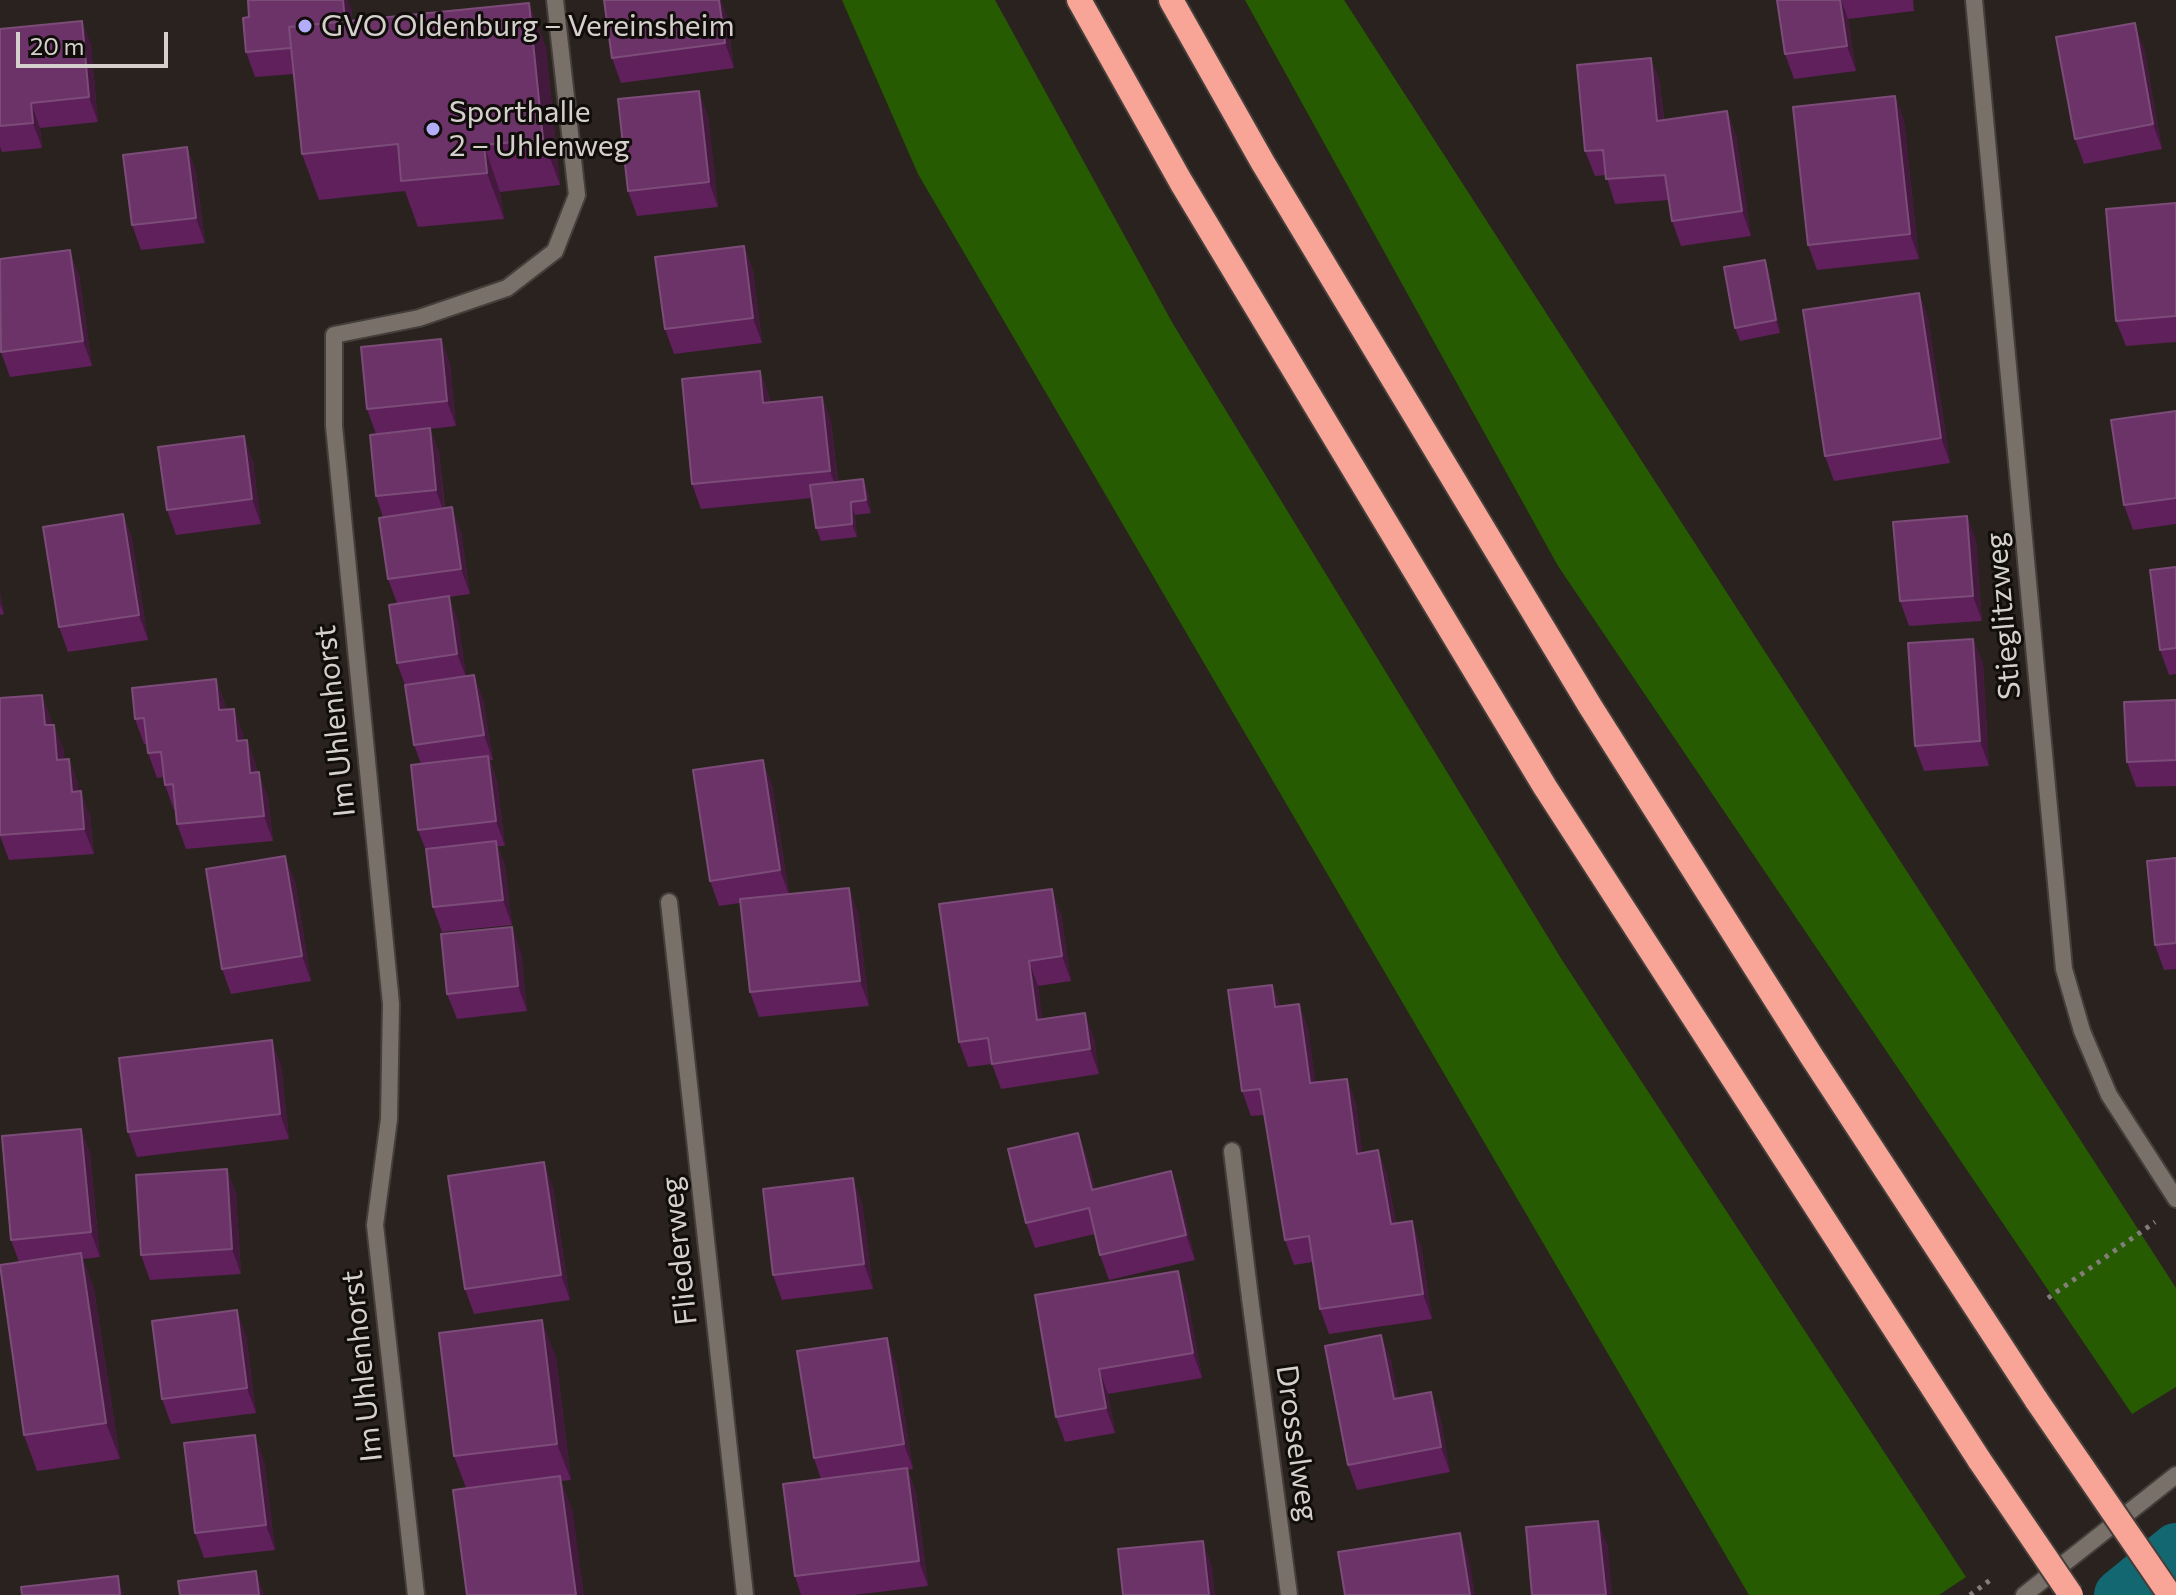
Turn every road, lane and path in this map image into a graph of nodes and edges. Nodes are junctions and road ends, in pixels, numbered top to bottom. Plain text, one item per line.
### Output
1 (555, 0) edge
2 (1079, 0) edge
3 (1171, 0) edge
4 (1974, 0) edge
5 (669, 902) dead end
6 (1232, 1151) dead end
7 (2176, 1199) edge
8 (2163, 1216) dead end
9 (2048, 1298) dead end
10 (2176, 1475) edge
11 (416, 1595) edge
12 (745, 1595) edge
13 (1289, 1595) edge
14 (2024, 1595) edge
15 (2071, 1595) edge
16 (2170, 1595) edge

1 - 11 street, Im Uhlenhorst
2 - 15 highway, bridge
3 - 16 highway, bridge
4 - 7 street, Stieglitzweg
5 - 12 street, Fliederweg
6 - 13 street, Drosselweg
8 - 9 path
10 - 14 street

